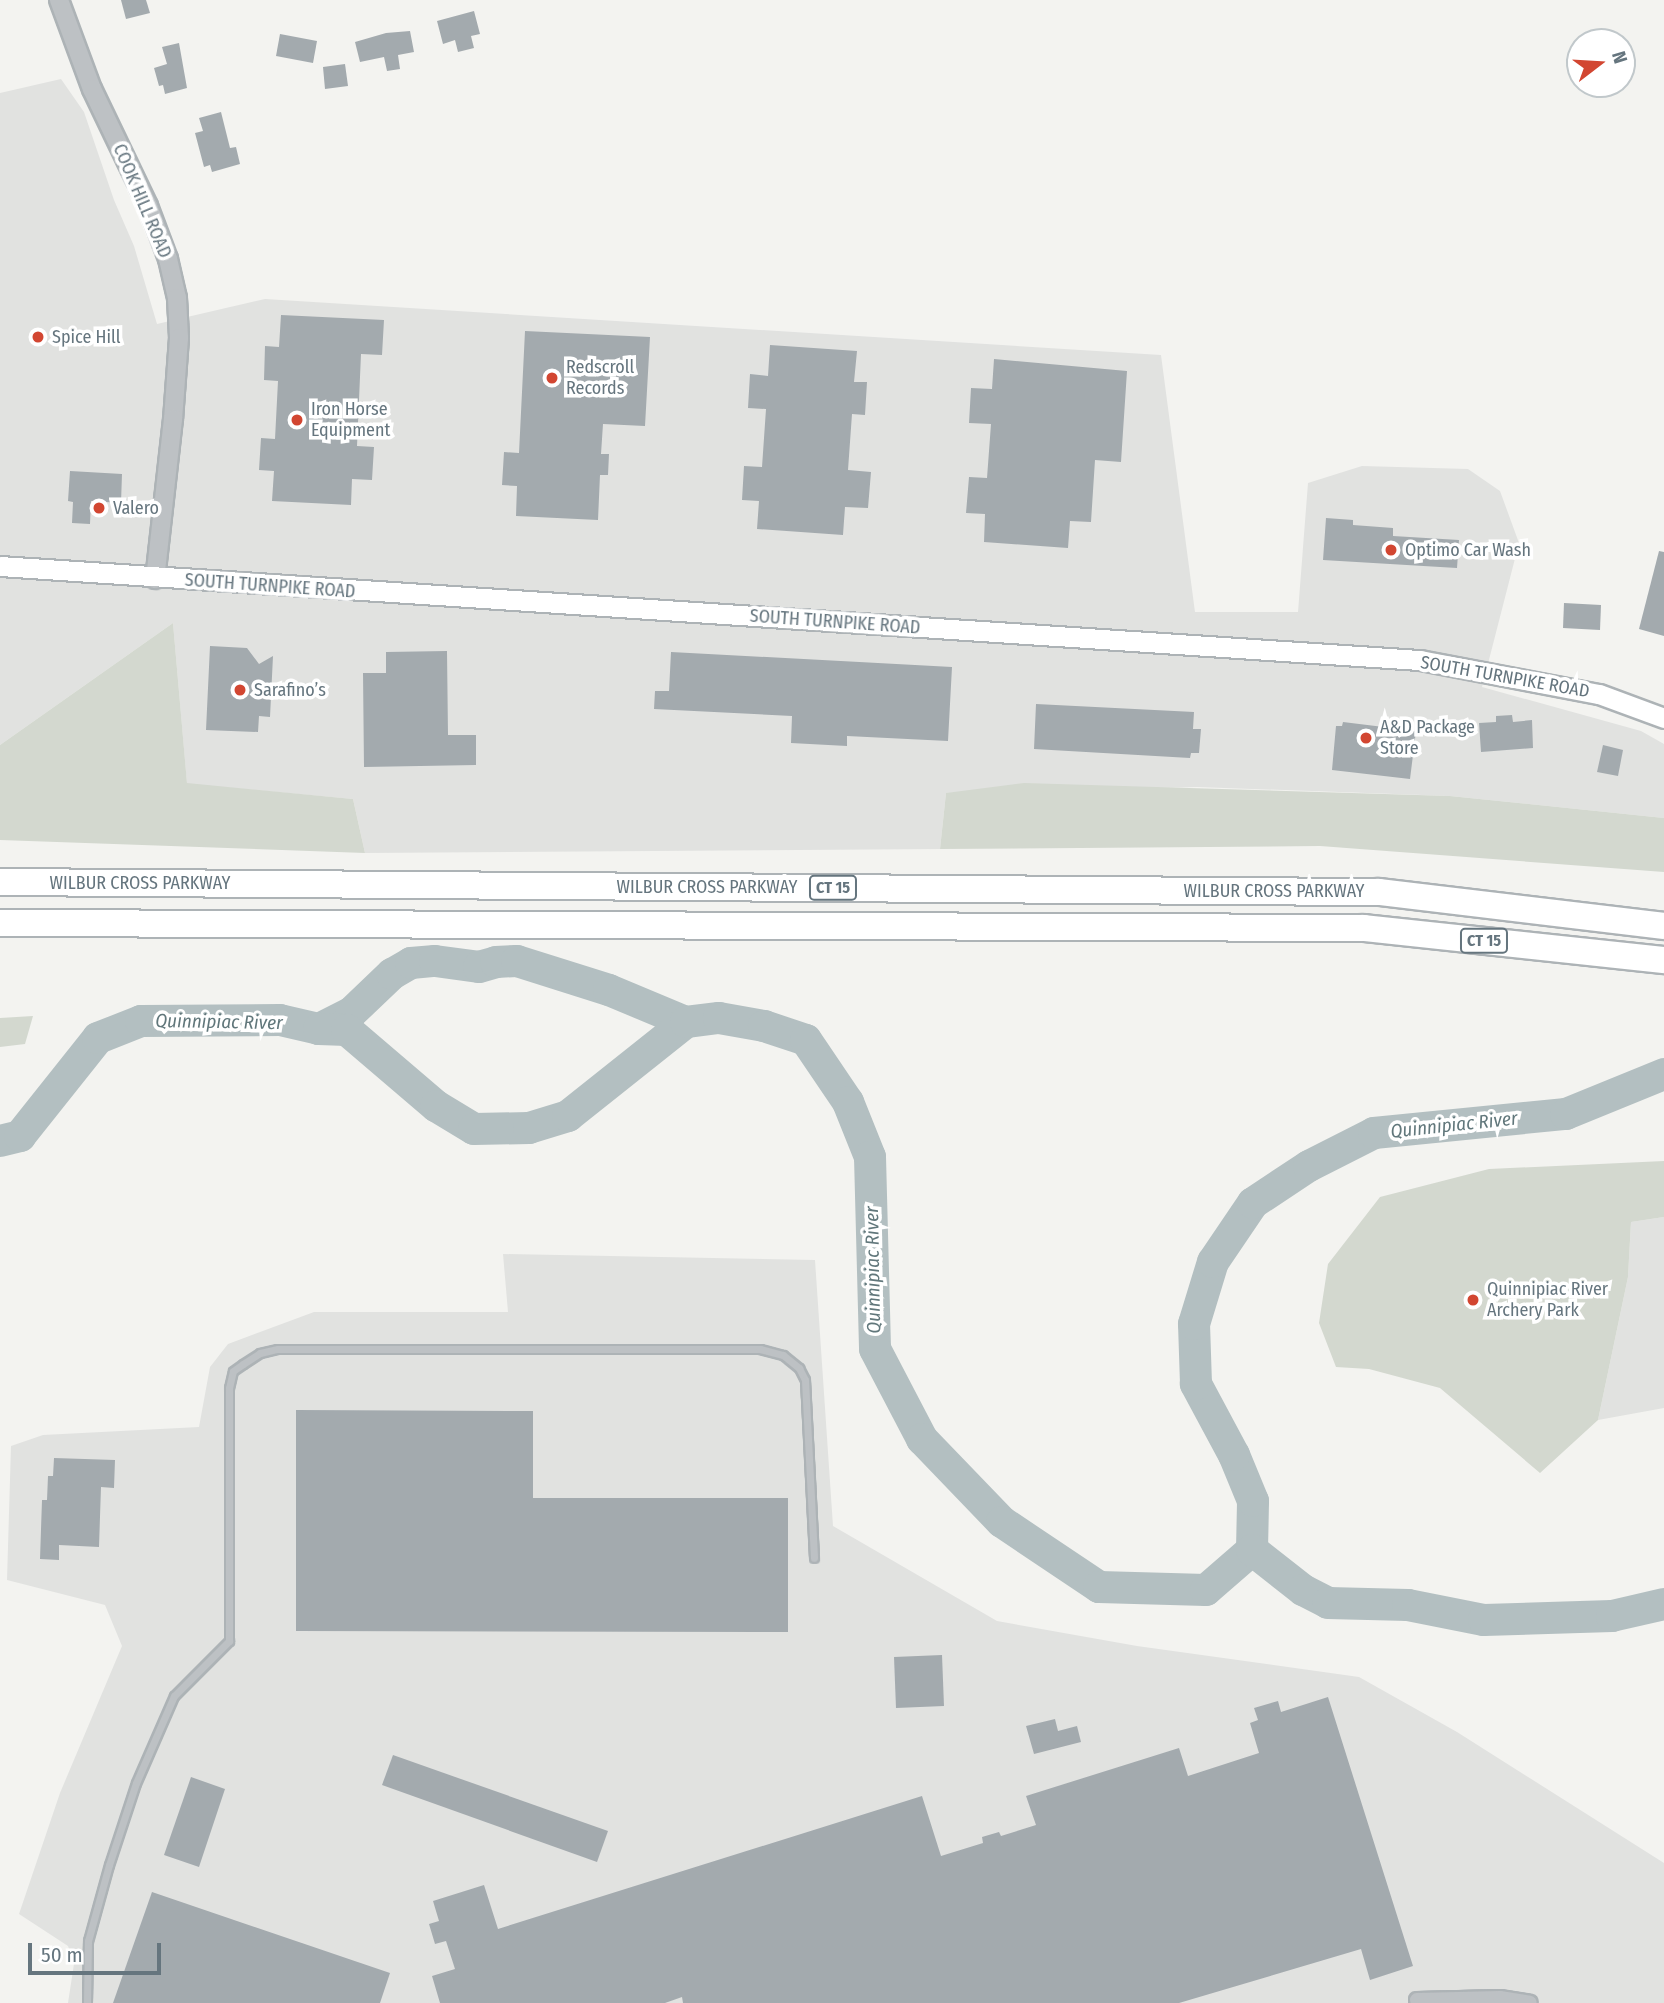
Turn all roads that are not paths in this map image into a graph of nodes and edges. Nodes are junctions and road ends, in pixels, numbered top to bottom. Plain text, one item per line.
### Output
1 (59, 0) edge
2 (0, 566) edge
3 (155, 579) junction
4 (1664, 719) edge
5 (0, 882) edge
6 (1664, 907) edge
7 (1567, 912) junction
8 (0, 923) edge
9 (1664, 926) edge
10 (1664, 960) edge
11 (814, 1558) dead end
12 (1417, 2000) dead end
13 (87, 2003) edge
14 (1530, 2003) edge

1 - 3 street, COOK HILL ROAD
2 - 3 main road, SOUTH TURNPIKE ROAD
3 - 4 main road, SOUTH TURNPIKE ROAD
5 - 7 highway, WILBUR CROSS PARKWAY / CT 15
6 - 7 highway
7 - 9 highway, WILBUR CROSS PARKWAY / CT 15
8 - 10 highway, WILBUR CROSS PARKWAY / CT 15
11 - 13 lane
12 - 14 street

